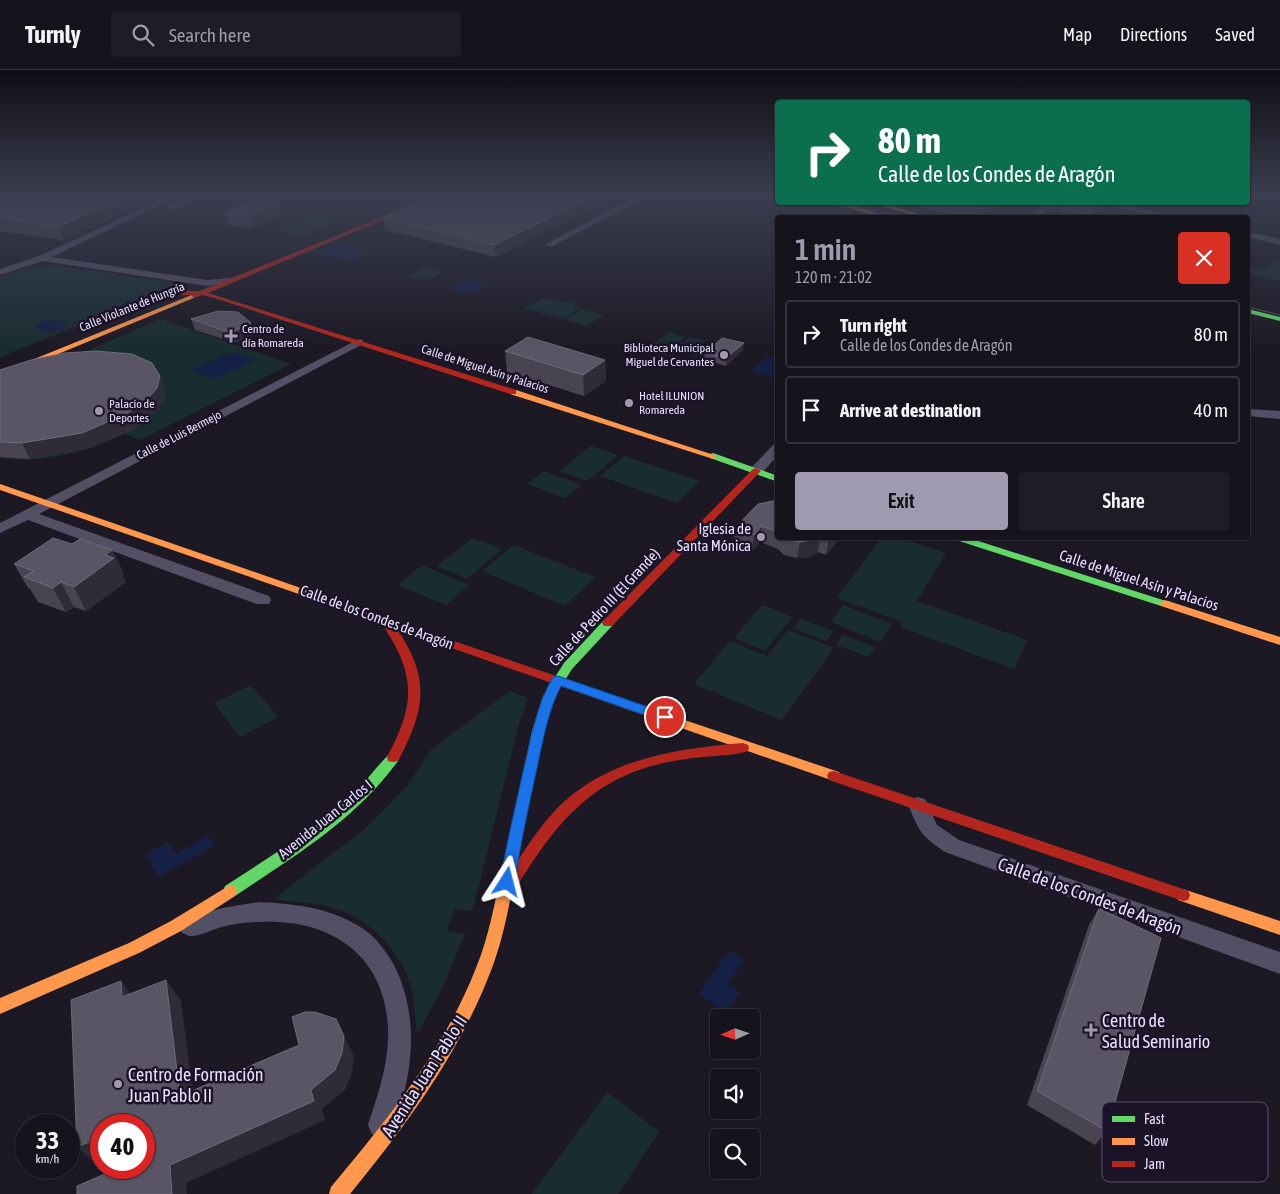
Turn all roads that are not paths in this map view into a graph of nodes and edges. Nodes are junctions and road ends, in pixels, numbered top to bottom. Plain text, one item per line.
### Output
1 (65, 247) edge
2 (83, 247) edge
3 (294, 247) edge
4 (311, 247) edge
5 (42, 258) junction
6 (56, 260) junction
7 (0, 272) edge
8 (230, 281) junction
9 (207, 283) junction
10 (182, 293) junction
11 (201, 293) junction
12 (1250, 302) edge
13 (1280, 309) edge
14 (1250, 312) edge
15 (1280, 320) edge
16 (358, 342) junction
17 (0, 367) edge
18 (0, 376) edge
19 (1250, 413) edge
20 (1280, 415) edge
21 (775, 450) edge
22 (756, 471) junction
23 (775, 478) edge
24 (0, 487) edge
25 (48, 504) junction
26 (27, 515) junction
27 (0, 529) edge
28 (966, 540) edge
29 (263, 600) dead end
30 (386, 621) junction
31 (1280, 641) edge
32 (558, 680) junction
33 (754, 748) junction
34 (918, 805) junction
35 (505, 898) junction
36 (1280, 928) edge
37 (152, 939) junction
38 (378, 958) joint
39 (1280, 963) edge
40 (0, 1006) edge
41 (373, 1153) junction
42 (338, 1194) edge

1 - 5 street
2 - 6 street
3 - 9 street, Calle Violante de Hungría
4 - 8 street, Calle Violante de Hungría
5 - 6 street
5 - 7 street
6 - 9 street
8 - 9 street
8 - 11 street, Calle Violante de Hungría
9 - 10 street, Calle Violante de Hungría
10 - 11 street, Calle de Miguel Asín y Palacios
10 - 17 street, Calle Violante de Hungría
11 - 16 street, Calle de Miguel Asín y Palacios
11 - 18 street, Calle Violante de Hungría
12 - 13 street
14 - 15 street
16 - 22 street, Calle de Miguel Asín y Palacios
16 - 25 street, Calle de Luis Bermejo
19 - 20 street
21 - 22 street, Calle de Pedro III (El Grande)
22 - 23 street, Calle de Miguel Asín y Palacios
22 - 32 street, Calle de Pedro III (El Grande)
24 - 25 street, Calle de los Condes de Aragón
25 - 26 street, Calle de Luis Bermejo
25 - 30 street, Calle de los Condes de Aragón
26 - 27 street, Calle de Luis Bermejo
26 - 29 street
28 - 31 street, Calle de Miguel Asín y Palacios
30 - 32 street, Calle de los Condes de Aragón
30 - 37 street, Avenida Juan Carlos I
32 - 33 street, Calle de los Condes de Aragón
32 - 35 street, Avenida Juan Pablo II
33 - 34 street, Calle de los Condes de Aragón
33 - 35 street, Calle de los Condes de Aragón
34 - 36 street, Calle de los Condes de Aragón
34 - 39 street, Calle de los Condes de Aragón
35 - 41 street, Avenida Juan Pablo II
37 - 38 street, Avenida Juan Carlos I
37 - 40 street, Avenida Juan Carlos I
38 - 41 street, Avenida Juan Pablo II
41 - 42 street, Avenida Juan Pablo II

